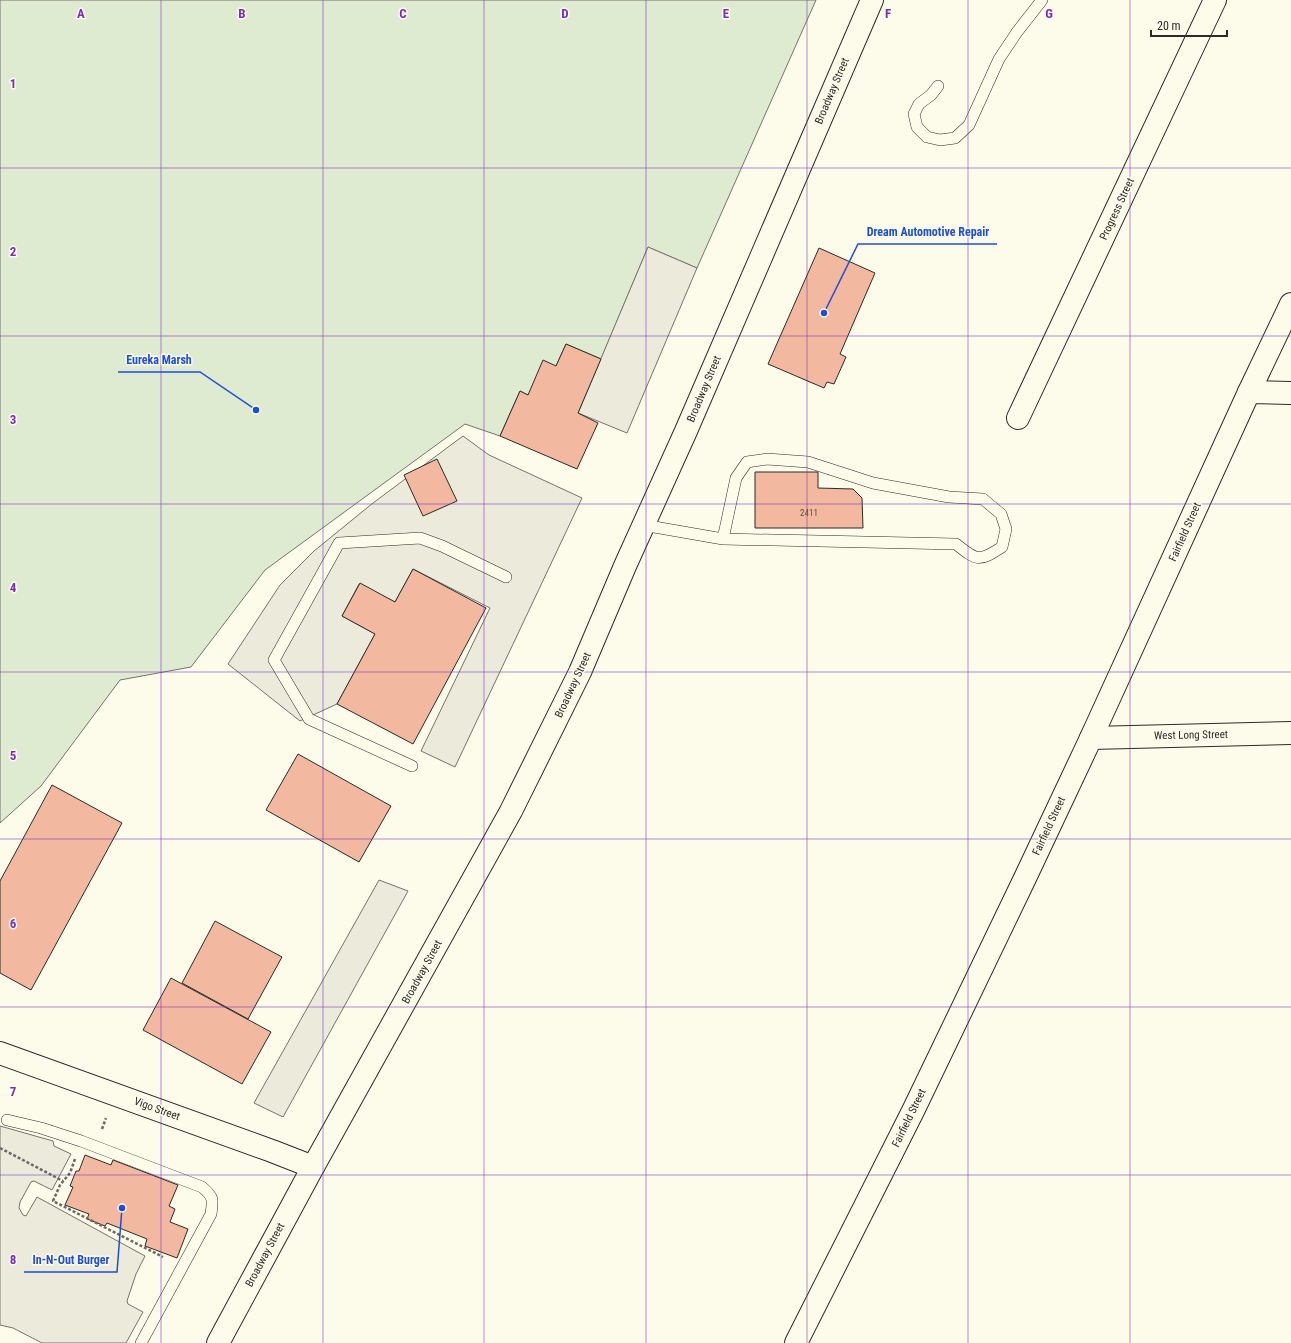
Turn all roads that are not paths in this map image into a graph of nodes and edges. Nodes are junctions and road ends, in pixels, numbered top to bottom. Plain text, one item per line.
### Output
1 (872, 0) edge
2 (1042, 0) edge
3 (1215, 0) edge
4 (938, 86) dead end
5 (1291, 304) edge
6 (1249, 392) junction
7 (1291, 393) edge
8 (1018, 418) dead end
9 (643, 526) junction
10 (723, 539) junction
11 (506, 577) dead end
12 (1291, 733) edge
13 (1091, 738) junction
14 (412, 766) dead end
15 (0, 1053) edge
16 (7, 1120) dead end
17 (313, 1167) junction
18 (141, 1343) edge
19 (218, 1343) edge
20 (796, 1343) edge

1 - 9 main road, Broadway Street
2 - 4 lane
3 - 8 main road, Progress Street
5 - 6 main road, Fairfield Street
6 - 7 main road
6 - 13 main road, Fairfield Street
9 - 10 lane
9 - 17 main road, Broadway Street
10 - 10 lane
11 - 14 lane
12 - 13 main road, West Long Street
13 - 20 main road, Fairfield Street
15 - 17 main road, Vigo Street
16 - 18 lane
17 - 19 main road, Broadway Street

